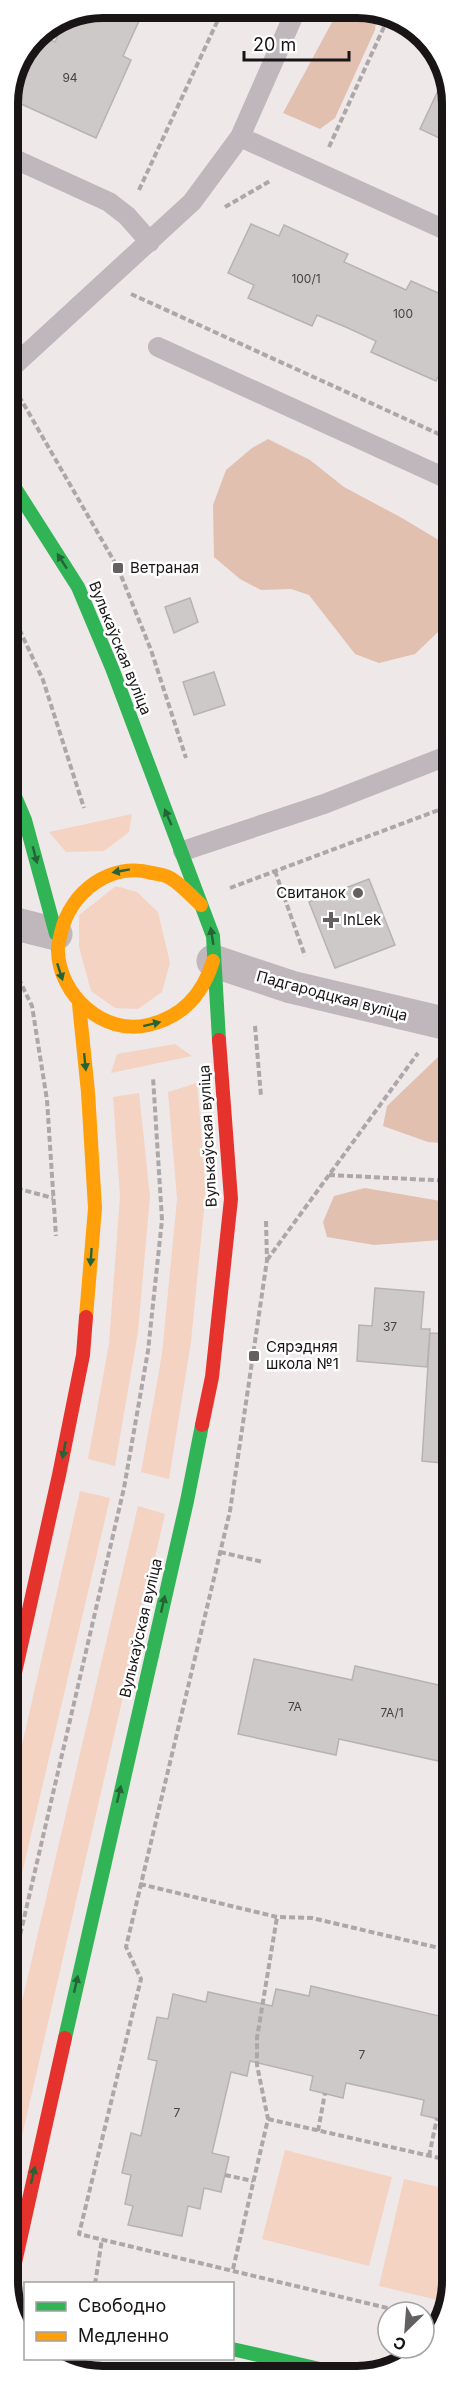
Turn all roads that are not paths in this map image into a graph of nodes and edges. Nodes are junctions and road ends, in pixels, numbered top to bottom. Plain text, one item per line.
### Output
1 (292, 18) edge
2 (240, 138) junction
3 (18, 161) edge
4 (442, 229) edge
5 (150, 242) junction
6 (158, 347) dead end
7 (18, 361) edge
8 (442, 476) edge
9 (18, 493) edge
10 (442, 758) edge
11 (18, 804) edge
12 (183, 851) junction
13 (205, 911) junction
14 (18, 924) edge
15 (56, 934) junction
16 (213, 961) junction
17 (79, 1004) junction
18 (442, 1023) edge
19 (18, 1659) edge
20 (18, 2255) edge
21 (234, 2349) edge
22 (306, 2366) edge

1 - 2 lane
2 - 4 lane
2 - 5 lane
3 - 5 lane
5 - 7 lane
6 - 8 lane
12 -> 9 street, Вулькаўская вуліца
10 - 12 lane
11 -> 15 street, Вулькаўская вуліца
12 - 13 street, Вулькаўская вуліца
13 -> 15 street, Вулькаўская вуліца
16 -> 13 street, Вулькаўская вуліца
14 - 15 street
15 -> 17 street, Вулькаўская вуліца
17 -> 16 street, Вулькаўская вуліца
16 - 18 street, Падгародцкая вуліца
20 -> 16 street, Вулькаўская вуліца
17 -> 19 street
21 - 22 street

